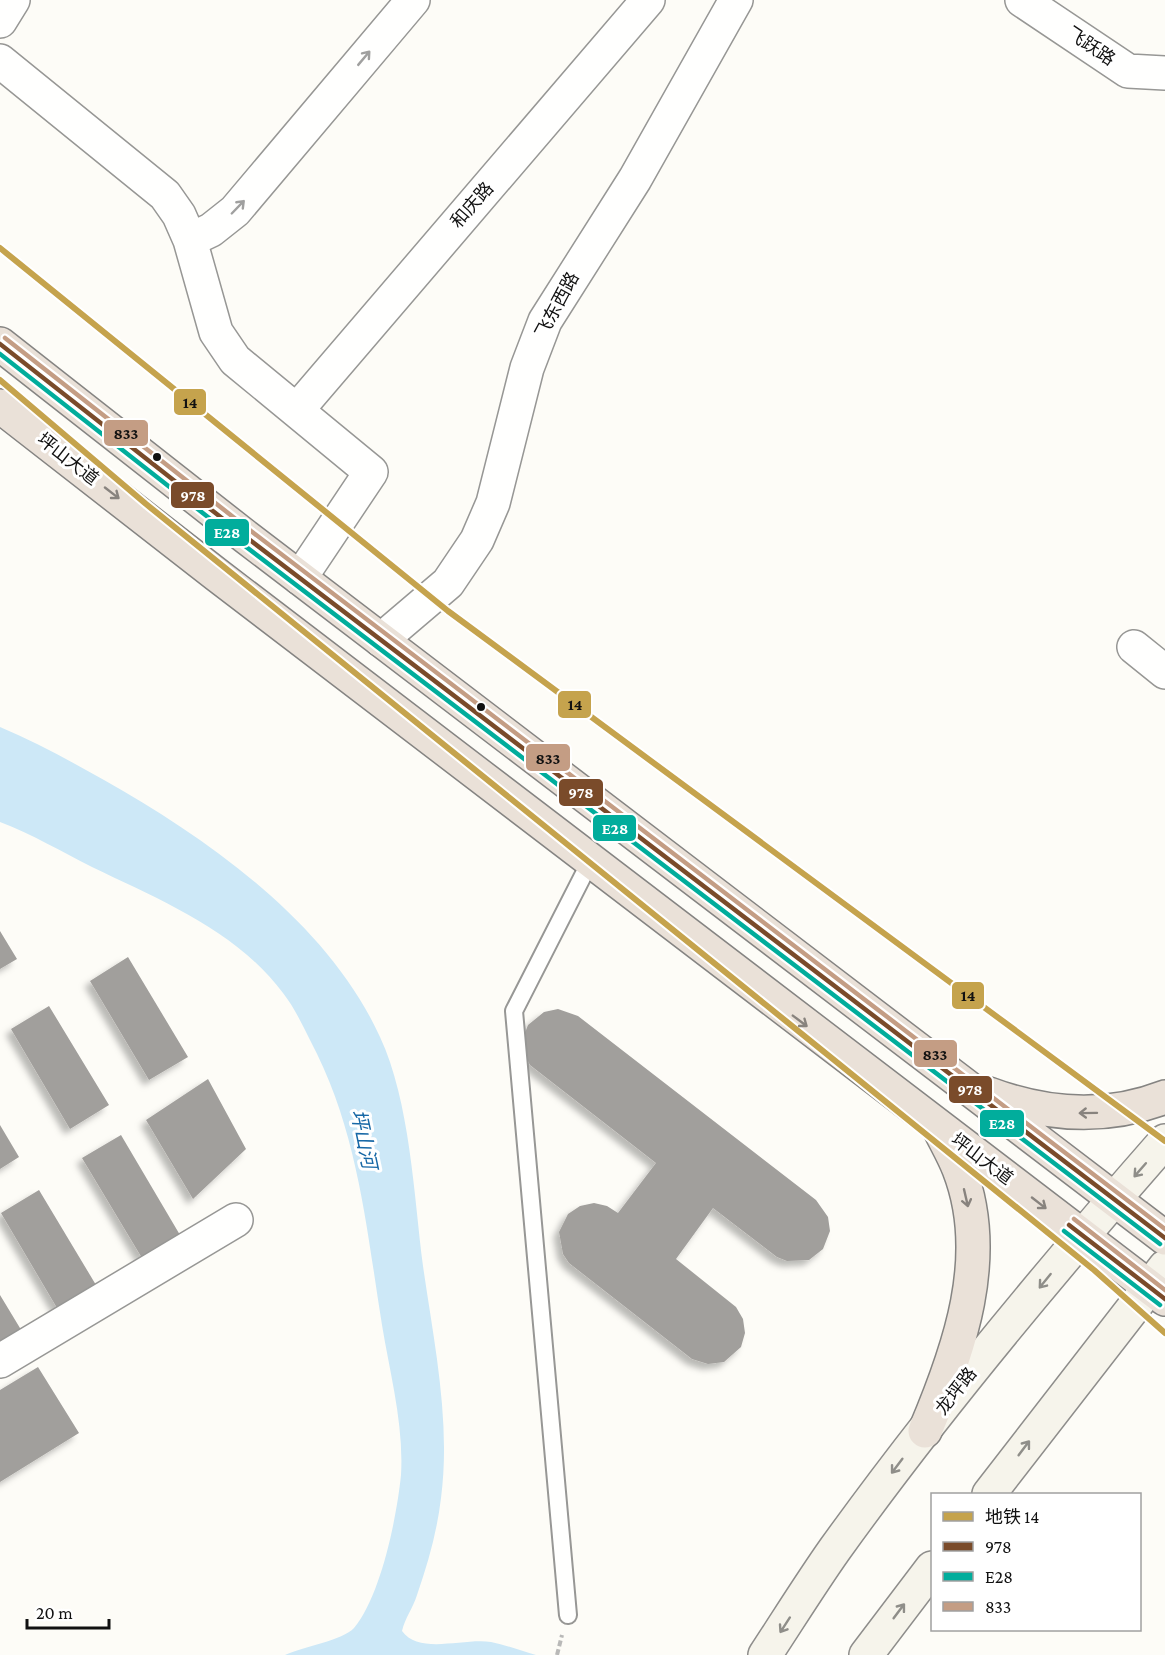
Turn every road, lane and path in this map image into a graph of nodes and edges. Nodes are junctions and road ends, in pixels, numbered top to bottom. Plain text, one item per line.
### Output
1 (13, 0) edge
2 (413, 0) edge
3 (648, 0) edge
4 (736, 0) edge
5 (1023, 0) edge
6 (0, 21) edge
7 (0, 61) edge
8 (1165, 73) edge
9 (190, 240) junction
10 (0, 344) edge
11 (0, 405) edge
12 (297, 410) junction
13 (300, 578) junction
14 (381, 640) junction
15 (1134, 647) dead end
16 (1165, 672) edge
17 (591, 860) junction
18 (964, 1084) junction
19 (1165, 1097) edge
20 (937, 1125) junction
21 (1165, 1142) edge
22 (1114, 1199) junction
23 (236, 1220) dead end
24 (1082, 1235) junction
25 (1165, 1238) edge
26 (1160, 1284) edge
27 (0, 1361) edge
28 (925, 1431) junction
29 (990, 1493) edge
30 (931, 1571) edge
31 (568, 1615) dead end
32 (765, 1655) edge
33 (866, 1655) edge

1 - 6 street
9 -> 2 street
3 - 12 street, 和庆路
4 - 14 street, 飞东西路
5 - 8 street, 飞跃路
7 - 9 street
9 - 12 street
10 - 13 highway
11 -> 17 highway, 坪山大道
12 - 13 street
13 - 14 highway
14 - 18 highway
15 - 16 street
17 -> 20 highway, 坪山大道
17 - 31 lane
19 -> 18 highway
18 - 22 highway
20 -> 24 highway, 坪山大道
20 -> 28 highway
21 -> 22 main road, 龙坪路
22 - 24 main road, 龙坪路
22 - 25 highway
23 - 27 street
24 - 26 highway, 坪山大道
24 -> 28 main road, 龙坪路
29 -> 26 main road
28 -> 32 main road, 龙坪路
33 -> 30 main road

